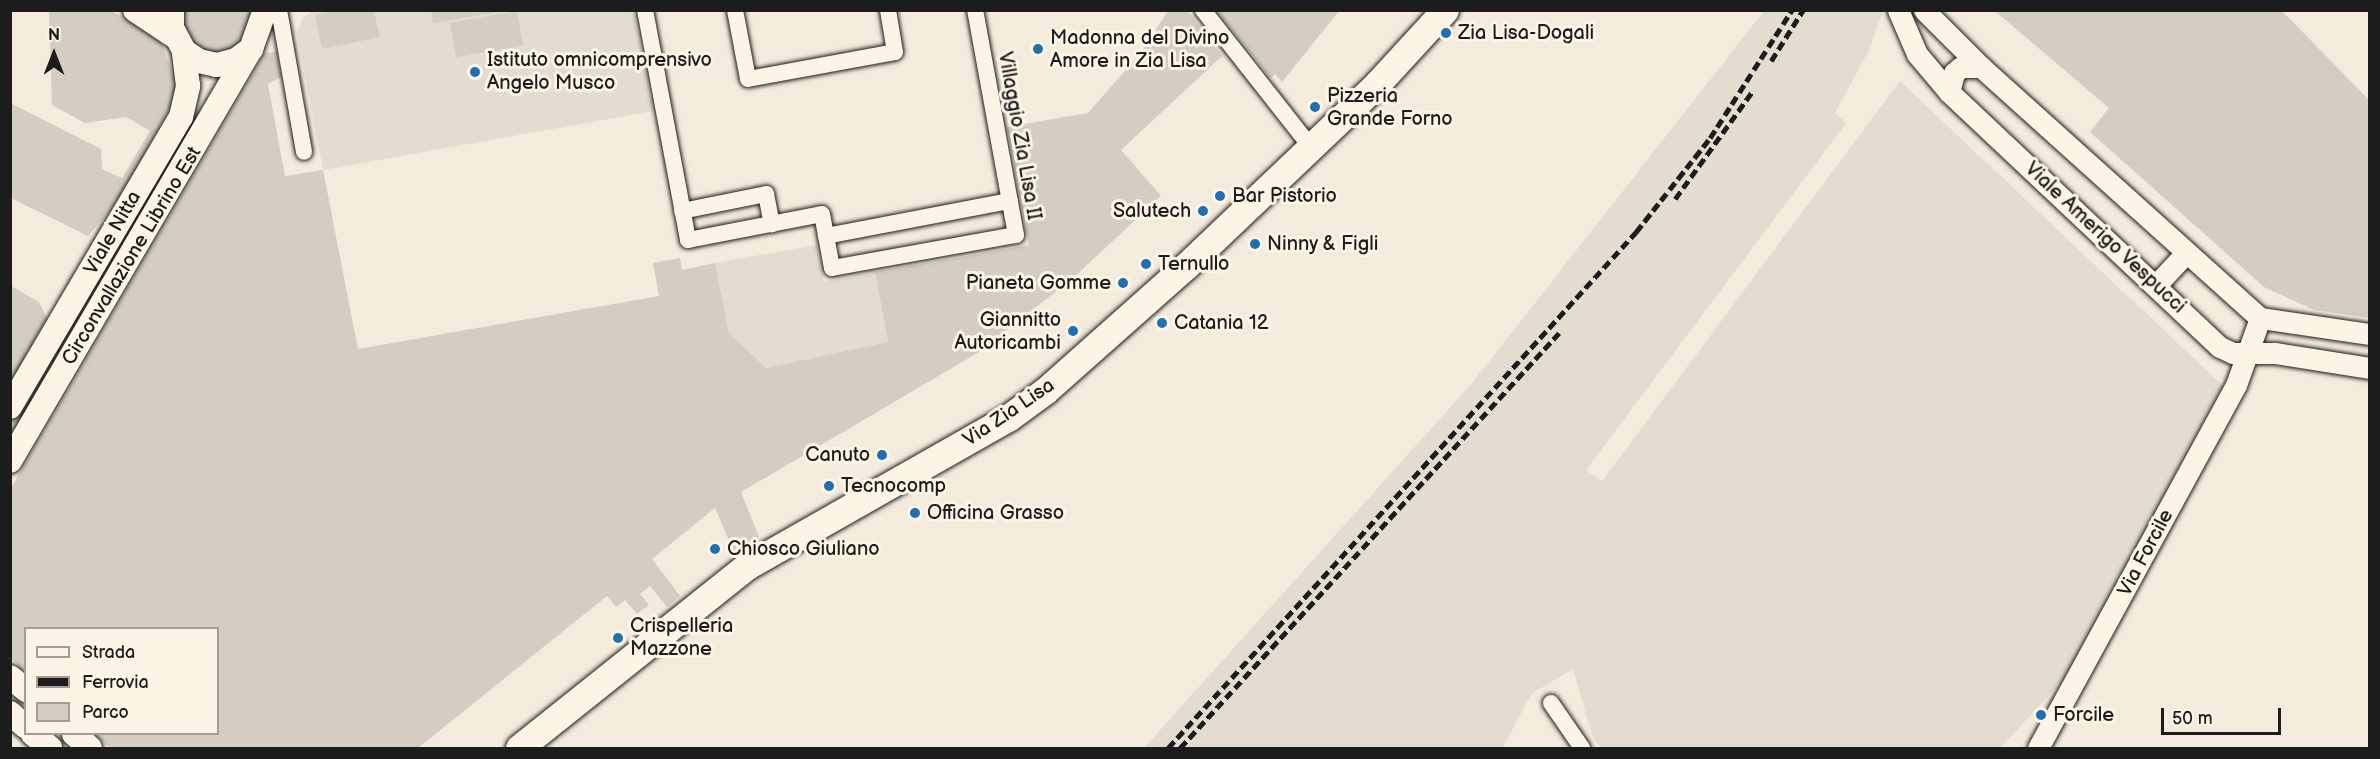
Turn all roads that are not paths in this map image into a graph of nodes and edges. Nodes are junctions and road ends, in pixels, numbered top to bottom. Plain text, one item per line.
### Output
1 (135, 10) edge
2 (172, 10) edge
3 (645, 10) edge
4 (735, 10) edge
5 (888, 10) edge
6 (975, 10) edge
7 (1203, 10) edge
8 (1445, 10) edge
9 (1898, 10) edge
10 (1924, 10) edge
11 (262, 24) edge
12 (284, 34) junction
13 (179, 44) junction
14 (1981, 67) junction
15 (1949, 92) junction
16 (1311, 147) junction
17 (304, 152) dead end
18 (1010, 201) junction
19 (682, 211) junction
20 (772, 224) junction
21 (826, 236) junction
22 (2185, 254) junction
23 (2156, 285) junction
24 (2260, 318) junction
25 (2370, 334) edge
26 (2246, 354) junction
27 (2370, 368) edge
28 (10, 407) edge
29 (10, 461) edge
30 (10, 677) edge
31 (24, 688) edge
32 (1551, 703) dead end
33 (10, 713) edge
34 (24, 725) edge
35 (34, 735) edge
36 (75, 735) edge
37 (50, 748) edge
38 (90, 748) edge
39 (519, 748) edge
40 (1582, 748) edge
41 (2038, 748) edge

1 - 13 main road
2 - 13 main road, Viale Nitta
3 - 19 street, Villaggio Zia Lisa II
4 - 5 street
6 - 18 street, Villaggio Zia Lisa II
7 - 16 street
8 - 16 main road, Via Zia Lisa
9 - 15 street, Viale Amerigo Vespucci
10 - 14 street
11 - 12 street
11 - 12 street
11 - 13 main road
11 - 29 main road, Circonvallazione Librino Est
12 - 17 street
13 - 28 main road, Viale Nitta
14 - 15 street
14 - 22 street
15 - 23 street, Viale Amerigo Vespucci
16 - 39 main road, Via Zia Lisa
18 - 21 street
18 - 21 street, Villaggio Zia Lisa II
19 - 20 street, Villaggio Zia Lisa II
19 - 20 street
20 - 21 street, Villaggio Zia Lisa II
22 - 23 street
22 - 24 street
23 - 26 street, Viale Amerigo Vespucci
24 - 25 street
24 - 26 street, Via Forcile
26 - 27 street, Viale Amerigo Vespucci
26 - 41 street, Via Forcile
30 - 31 main road
32 - 40 street
33 - 34 main road
35 - 37 main road
36 - 38 main road

